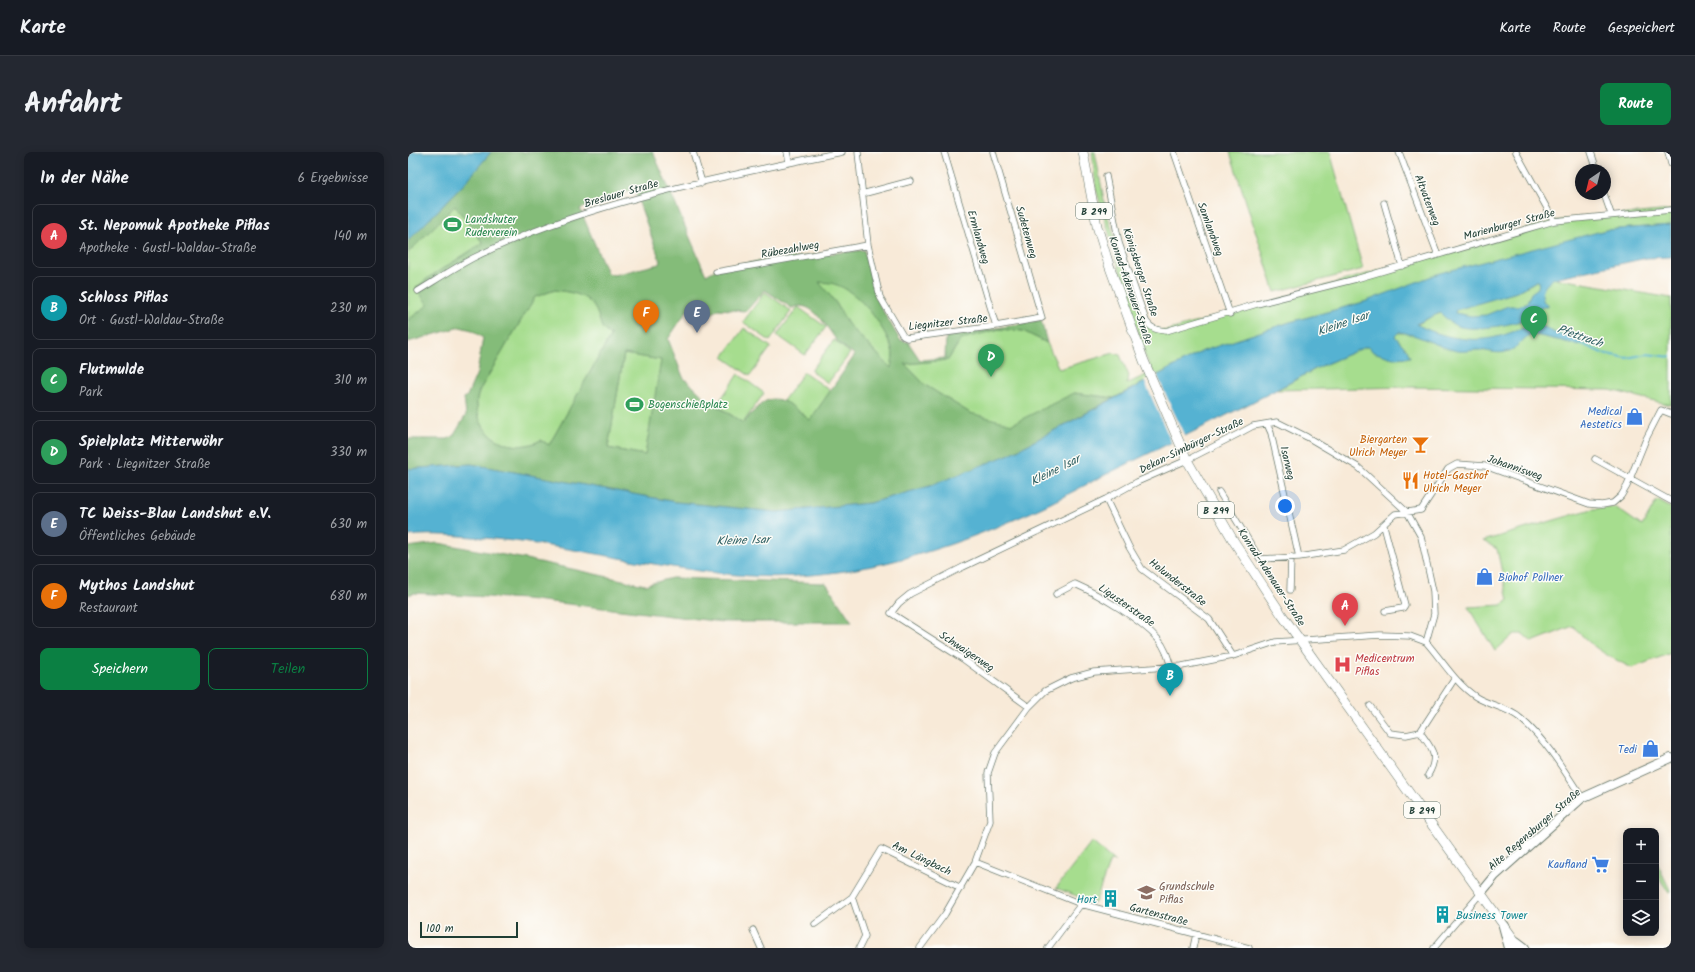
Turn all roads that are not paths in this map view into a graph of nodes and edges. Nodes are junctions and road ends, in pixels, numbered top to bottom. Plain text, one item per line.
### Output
1 (693, 152) edge
2 (787, 152) edge
3 (842, 152) edge
4 (858, 152) edge
5 (944, 152) edge
6 (993, 152) edge
7 (1083, 152) edge
8 (1174, 152) edge
9 (1399, 152) edge
10 (1516, 152) edge
11 (1591, 152) edge
12 (1668, 152) edge
13 (789, 162) junction
14 (1595, 164) edge
15 (1671, 164) edge
16 (1106, 176) dead end
17 (911, 181) dead end
18 (702, 183) junction
19 (862, 194) junction
20 (1606, 200) edge
21 (1384, 203) dead end
22 (1671, 210) edge
23 (1611, 214) junction
24 (1554, 221) junction
25 (868, 245) junction
26 (1438, 255) junction
27 (1402, 266) junction
28 (716, 272) dead end
29 (418, 291) dead end
30 (1230, 314) junction
31 (1042, 318) joint
32 (996, 326) junction
33 (1150, 327) joint
34 (1671, 414) edge
35 (1267, 424) junction
36 (1185, 457) junction
37 (1595, 459) dead end
38 (1630, 480) junction
39 (1219, 492) dead end
40 (1106, 498) junction
41 (1671, 502) edge
42 (1408, 512) junction
43 (1384, 526) junction
44 (1291, 557) junction
45 (1299, 557) junction
46 (1290, 590) dead end
47 (1056, 594) dead end
48 (1385, 611) dead end
49 (891, 613) joint
50 (1299, 639) junction
51 (1426, 642) junction
52 (1233, 656) junction
53 (1171, 667) junction
54 (1455, 678) junction
55 (1370, 706) dead end
56 (1029, 707) junction
57 (1420, 732) junction
58 (1671, 758) edge
59 (1428, 775) dead end
60 (1582, 798) junction
61 (975, 862) junction
62 (961, 888) junction
63 (1481, 893) junction
64 (852, 897) junction
65 (1081, 904) junction
66 (815, 924) dead end
67 (1504, 926) joint
68 (753, 930) dead end
69 (1196, 934) junction
70 (1517, 947) edge
71 (761, 948) edge
72 (859, 948) edge
73 (920, 948) edge
74 (1048, 948) edge
75 (1193, 948) edge
76 (1249, 948) edge
77 (1434, 948) edge

1 - 18 street
2 - 13 street
3 - 13 street, Breslauer Straße
4 - 19 street, Liegnitzer Straße
5 - 32 street, Ermlandweg
6 - 31 street, Sudetenweg
7 - 36 main road, Konrad-Adenauer-Straße / B 299
8 - 30 street, Samlandweg
9 - 26 street, Altvaterweg
10 - 24 street
11 - 14 street
12 - 15 street
13 - 18 street, Breslauer Straße
16 - 33 street, Königsberger Straße
17 - 19 street
18 - 29 street, Breslauer Straße
19 - 25 street, Liegnitzer Straße
20 - 23 street
21 - 27 street
22 - 23 street, Marienburger Straße
23 - 24 street, Marienburger Straße
24 - 26 street, Marienburger Straße
25 - 28 street, Rübezahlweg
25 - 32 street, Liegnitzer Straße
26 - 27 street, Marienburger Straße
27 - 30 street, Marienburger Straße
30 - 33 street, Marienburger Straße
31 - 32 street, Liegnitzer Straße
34 - 38 street, Johannisweg
35 - 36 street, Dekan-Simbürger-Straße
35 - 42 street, Dekan-Simbürger-Straße
35 - 45 street, Isarweg
36 - 40 street, Dekan-Simbürger-Straße
36 - 50 main road, Konrad-Adenauer-Straße / B 299
37 - 38 street
38 - 41 street
38 - 42 street, Johannisweg
39 - 44 street
40 - 49 street, Dekan-Simbürger-Straße
40 - 52 street, Holunderstraße
42 - 43 street, Johannisweg
42 - 51 street, Dekan-Simbürger-Straße
43 - 45 street, Johannisweg
43 - 48 street
44 - 45 street
44 - 46 street
47 - 53 street, Ligusterstraße
49 - 56 street, Schwaigerweg
50 - 51 street
50 - 52 street
50 - 63 main road, Konrad-Adenauer-Straße / B 299
51 - 54 street
52 - 53 street
53 - 56 street
54 - 57 street
54 - 60 street
55 - 57 street
56 - 61 street
57 - 59 street
58 - 60 street, Alte Regensburger Straße
60 - 63 street, Alte Regensburger Straße
61 - 62 street
61 - 65 street, Gartenstraße
62 - 64 street, Am Längbach
62 - 73 street
63 - 67 main road, Konrad-Adenauer-Straße / B 299
63 - 77 street, Alte Regensburger Straße
64 - 66 street, Am Längbach
64 - 72 street
65 - 69 street, Gartenstraße
65 - 74 street
67 - 70 highway
68 - 71 street
69 - 75 street
69 - 76 street, Gartenstraße

